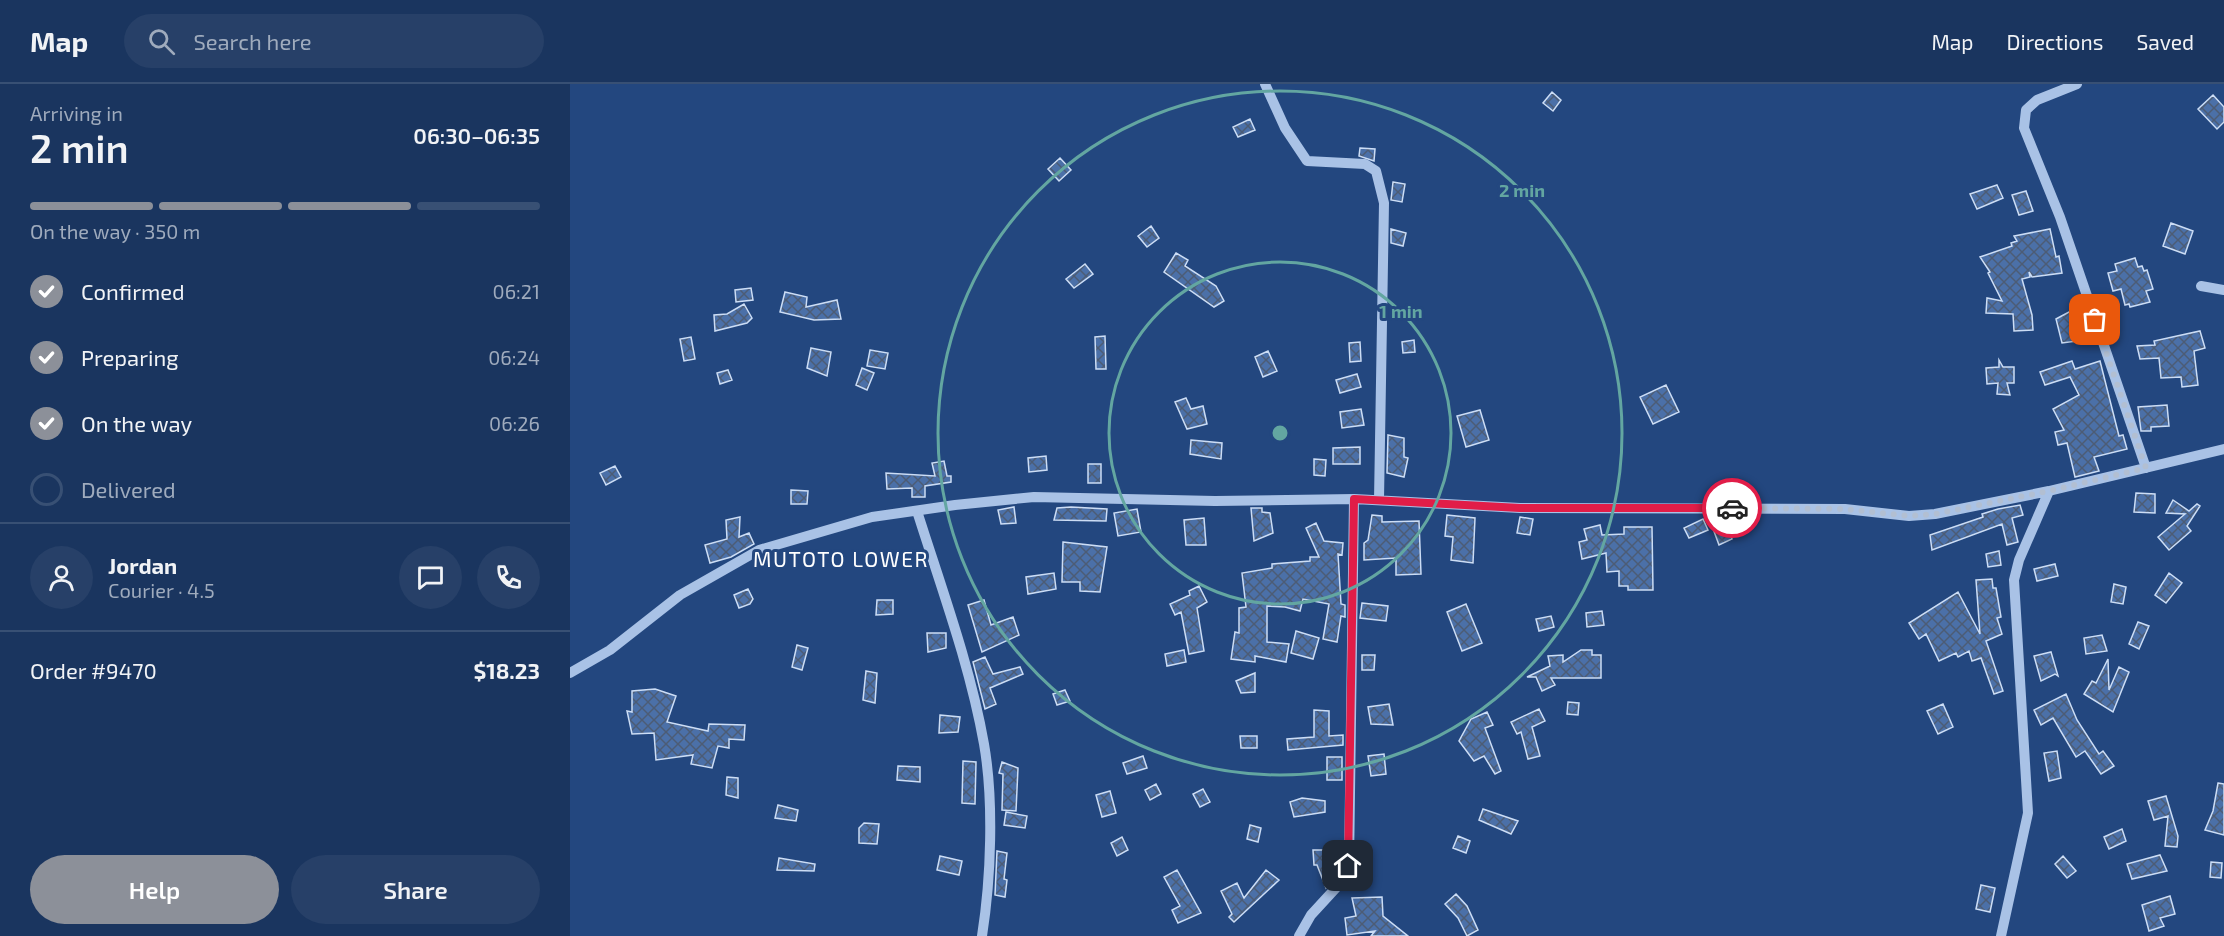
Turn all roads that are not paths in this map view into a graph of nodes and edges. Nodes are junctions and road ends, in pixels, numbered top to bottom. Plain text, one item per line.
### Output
1 (1265, 84) edge
2 (2077, 84) edge
3 (2200, 286) dead end
4 (2224, 290) edge
5 (2224, 448) edge
6 (2146, 468) junction
7 (2049, 491) junction
8 (1354, 499) junction
9 (1378, 500) junction
10 (917, 510) junction
11 (570, 673) edge
12 (982, 936) edge
13 (1299, 936) edge
14 (2001, 936) edge

1 - 9 street
2 - 6 street
3 - 4 street
5 - 6 street
6 - 7 street
7 - 9 street
7 - 14 street
8 - 9 street
8 - 10 street
8 - 13 street
10 - 11 street
10 - 12 street

